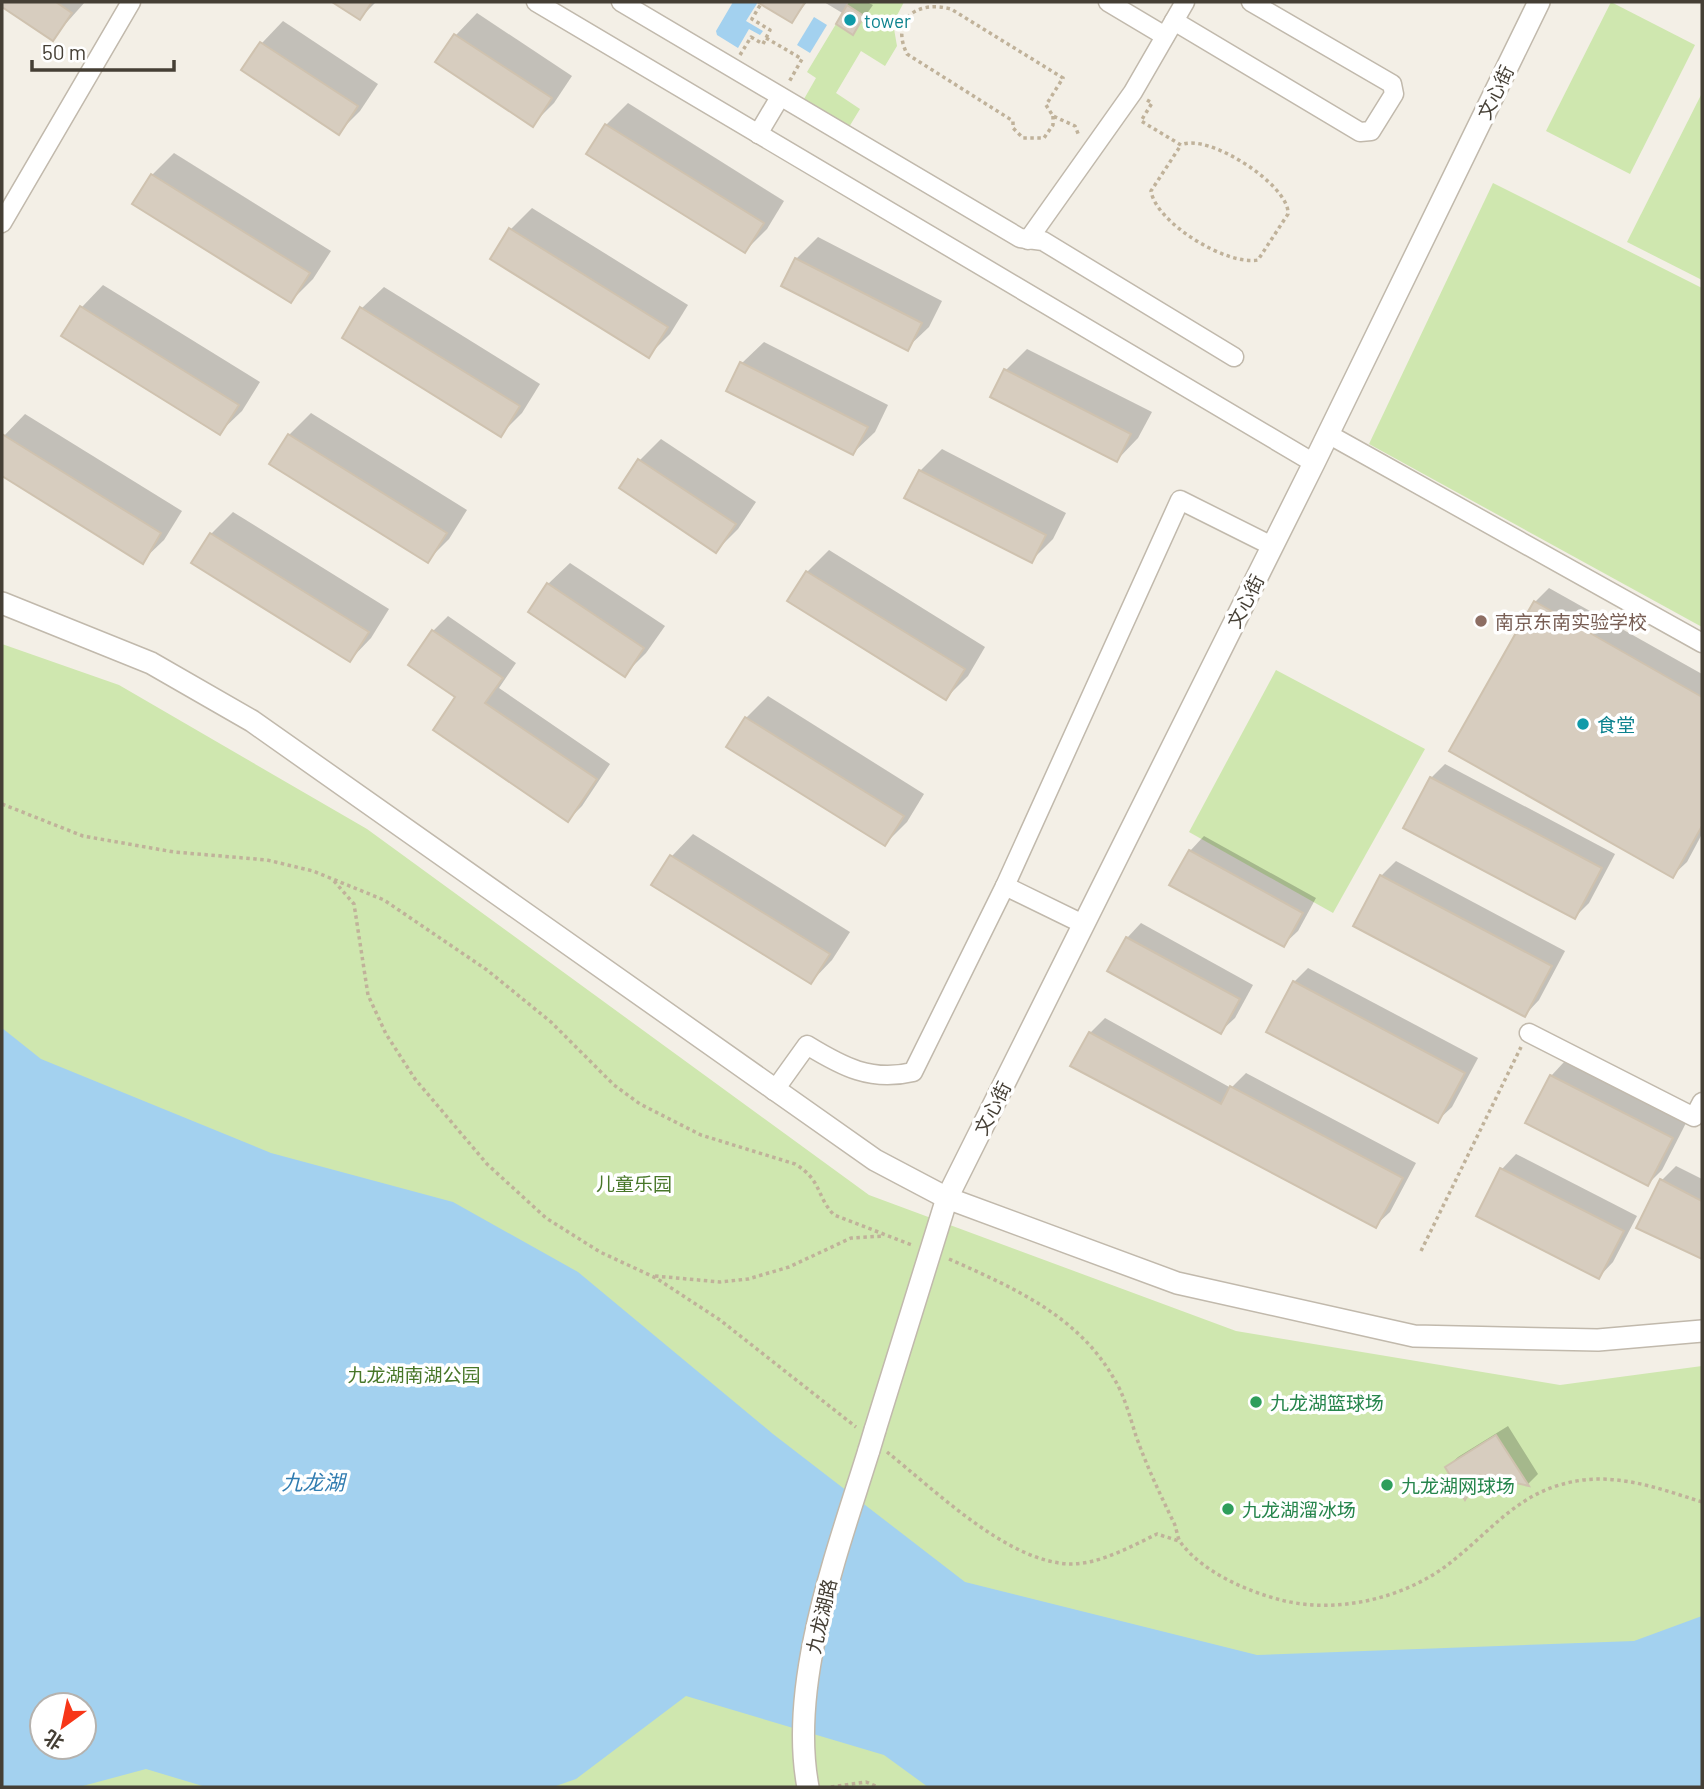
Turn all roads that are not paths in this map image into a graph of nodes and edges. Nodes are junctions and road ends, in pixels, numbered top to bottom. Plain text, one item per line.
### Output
1 (131, 2) edge
2 (536, 2) edge
3 (621, 2) edge
4 (1108, 2) edge
5 (1185, 2) edge
6 (1251, 2) edge
7 (1539, 2) edge
8 (1170, 28) junction
9 (780, 97) junction
10 (758, 134) junction
11 (2, 223) edge
12 (1028, 240) junction
13 (1234, 357) dead end
14 (1328, 434) junction
15 (1314, 463) junction
16 (1272, 546) junction
17 (2, 603) edge
18 (1702, 643) edge
19 (1005, 886) junction
20 (1083, 924) junction
21 (1529, 1033) road end
22 (774, 1091) junction
23 (1702, 1102) edge
24 (947, 1198) junction
25 (1702, 1331) edge
26 (808, 1787) edge

1 - 11 street
2 - 10 street
3 - 9 street
4 - 8 street
5 - 8 street
6 - 8 street
7 - 14 street, 文心街
8 - 12 street
9 - 10 street
9 - 12 street
10 - 15 street
12 - 13 street
14 - 15 street, 文心街
14 - 18 street
15 - 16 street, 文心街
16 - 19 street
16 - 20 street, 文心街
17 - 22 street
19 - 20 street
19 - 22 street
20 - 24 street, 文心街
21 - 23 street
22 - 24 street
24 - 25 street
24 - 26 street, 九龙湖路

